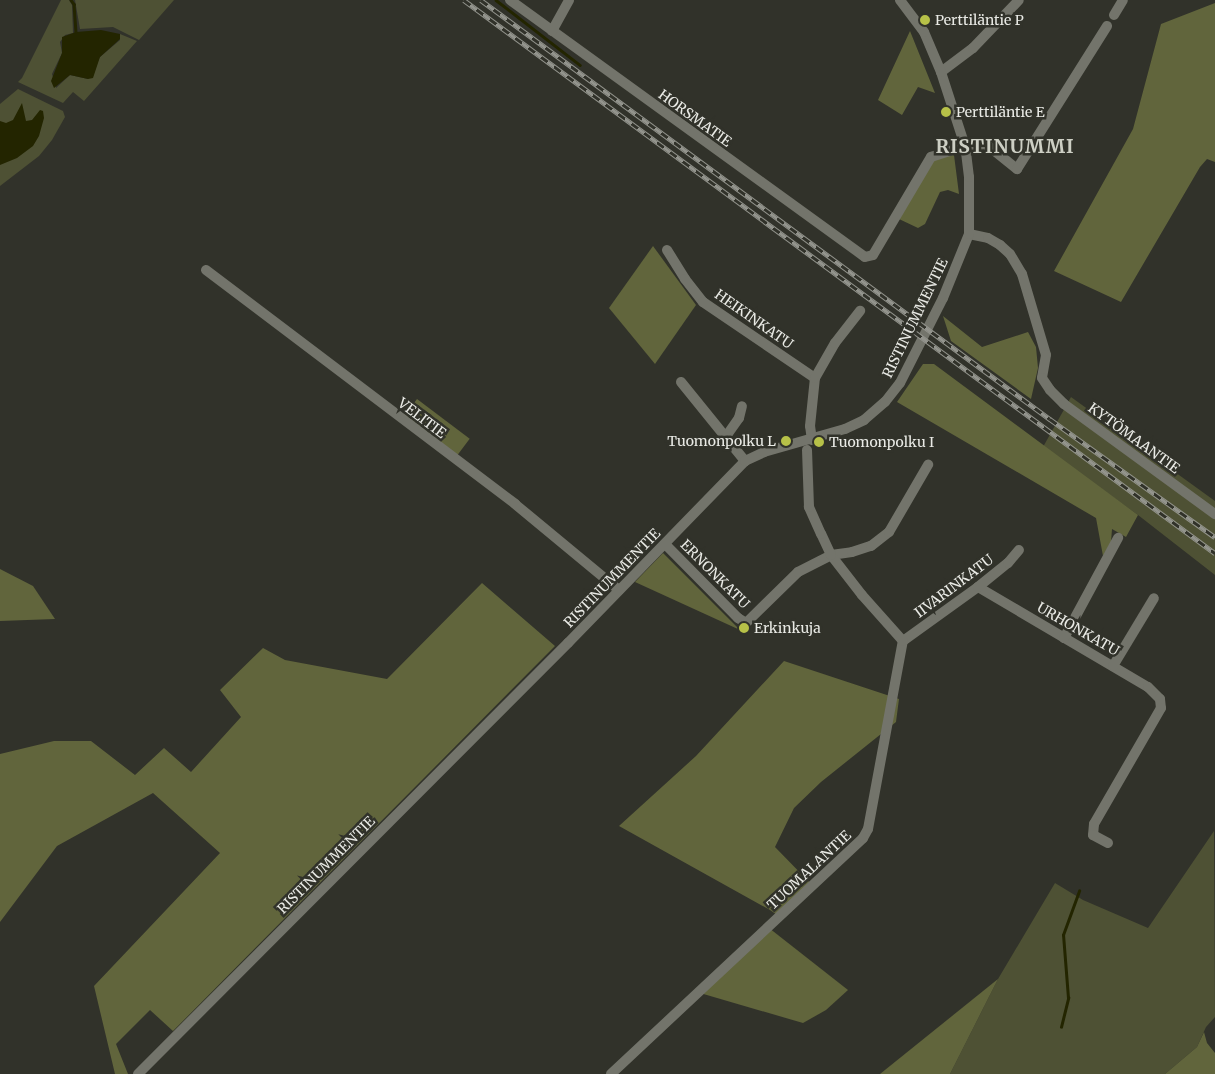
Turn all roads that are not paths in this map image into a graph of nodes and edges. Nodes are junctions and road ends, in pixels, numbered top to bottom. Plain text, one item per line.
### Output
1 (510, 0) edge
2 (569, 0) edge
3 (900, 0) edge
4 (1019, 0) edge
5 (1123, 0) edge
6 (1114, 15) dead end
7 (1107, 26) dead end
8 (552, 31) junction
9 (941, 72) junction
10 (965, 146) junction
11 (969, 234) junction
12 (667, 250) dead end
13 (206, 270) dead end
14 (860, 311) dead end
15 (815, 378) junction
16 (681, 382) dead end
17 (742, 406) dead end
18 (726, 436) junction
19 (812, 440) junction
20 (808, 450) dead end
21 (746, 461) junction
22 (928, 465) dead end
23 (1215, 514) edge
24 (1118, 538) dead end
25 (665, 544) junction
26 (1019, 550) dead end
27 (832, 555) junction
28 (978, 587) junction
29 (619, 590) junction
30 (1154, 598) dead end
31 (1064, 638) junction
32 (903, 641) junction
33 (1113, 666) junction
34 (1108, 843) dead end
35 (138, 1074) edge
36 (611, 1074) edge

1 - 8 street, HORSMATIE
2 - 8 street
3 - 9 street, RISTINUMMENTIE
4 - 9 street
5 - 6 street
7 - 10 street
8 - 10 street, HORSMATIE
9 - 10 street, RISTINUMMENTIE
10 - 11 street, RISTINUMMENTIE
11 - 19 street, RISTINUMMENTIE
11 - 23 street, KYTÖMAANTIE
12 - 15 street, HEIKINKATU
13 - 29 street, VELITIE
14 - 15 street
15 - 19 street
16 - 18 street
17 - 18 street
18 - 21 street
19 - 21 street, RISTINUMMENTIE
20 - 27 street
21 - 25 street, RISTINUMMENTIE
22 - 27 street
24 - 31 street
25 - 27 street, ERNONKATU
25 - 29 street, RISTINUMMENTIE
26 - 28 street, IIVARINKATU
27 - 32 street
28 - 31 street, URHONKATU
28 - 32 street, IIVARINKATU
29 - 35 street, RISTINUMMENTIE
30 - 33 street
31 - 33 street, URHONKATU
32 - 36 street, TUOMALANTIE
33 - 34 street, URHONKATU

